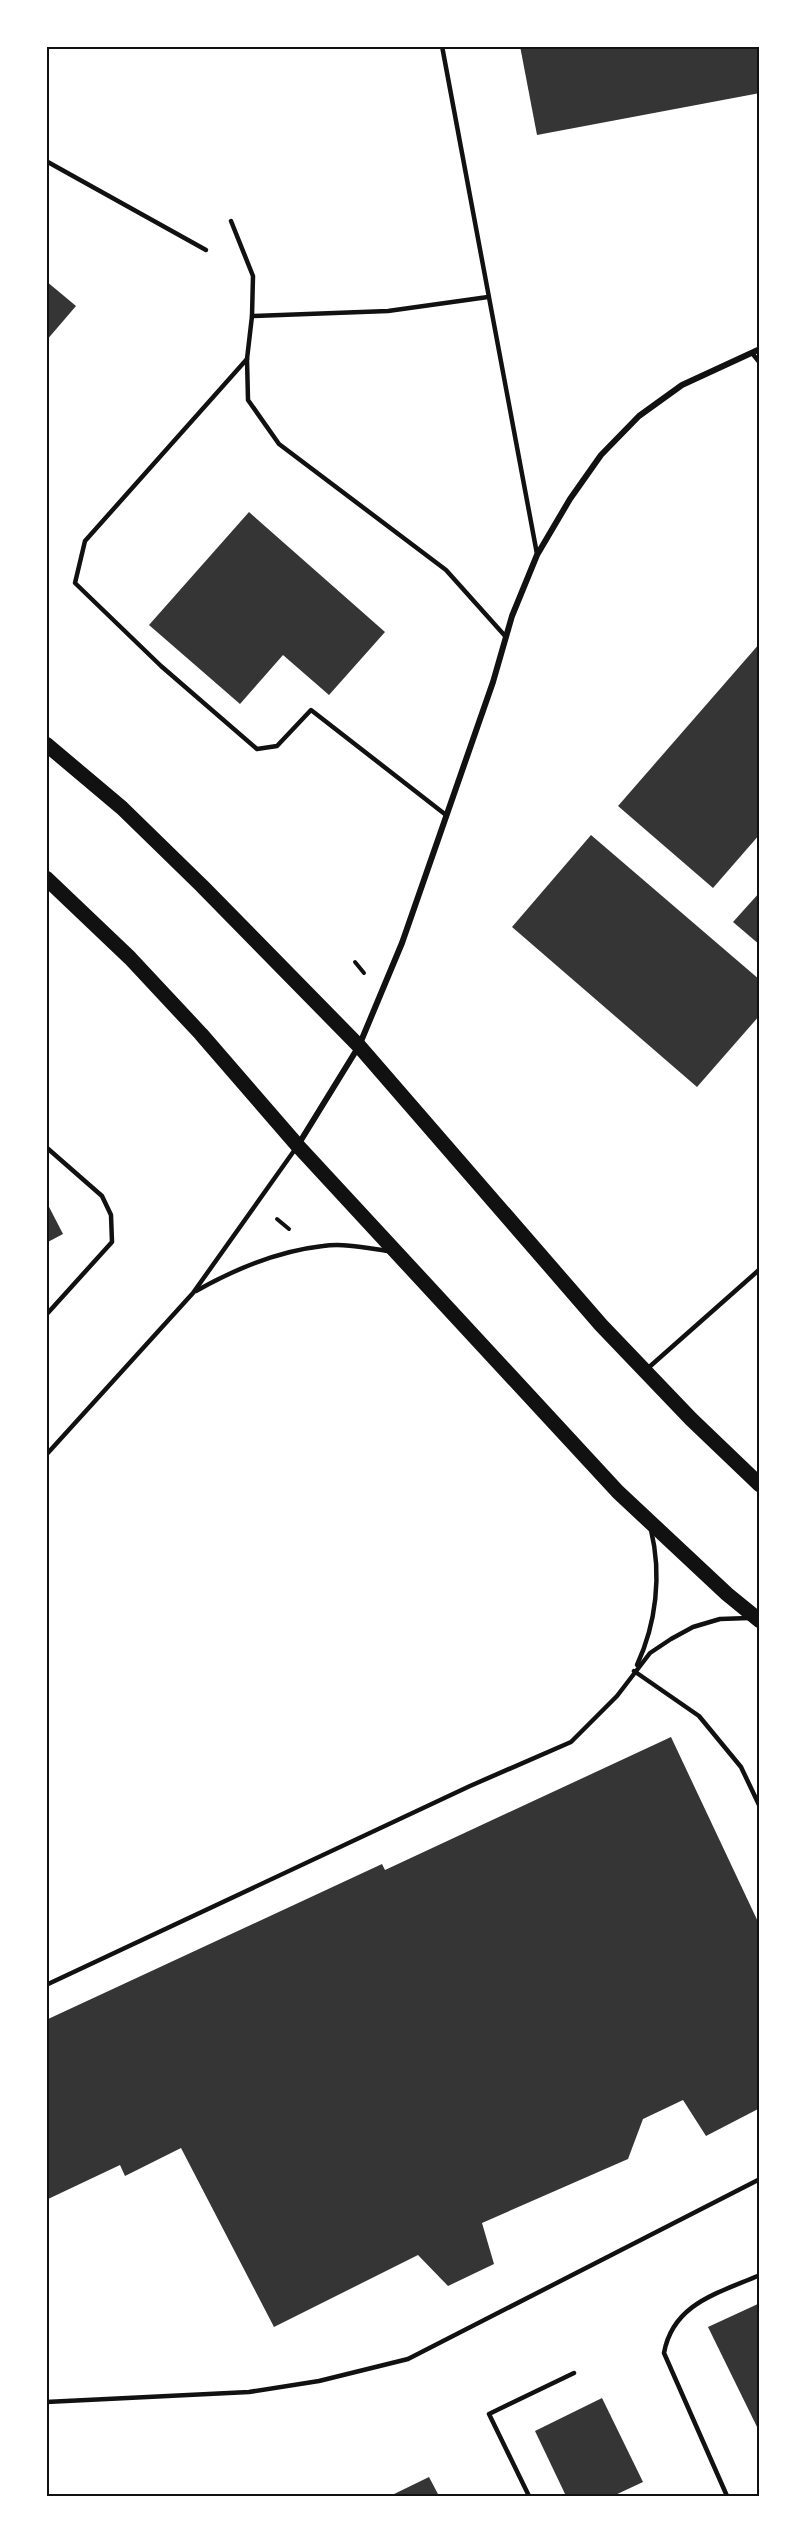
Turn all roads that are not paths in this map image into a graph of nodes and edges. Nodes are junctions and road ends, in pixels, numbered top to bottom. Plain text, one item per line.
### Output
1 (442, 46) edge
2 (46, 161) edge
3 (231, 221) dead end
4 (206, 250) dead end
5 (488, 297) junction
6 (252, 316) junction
7 (759, 349) edge
8 (752, 353) junction
9 (247, 359) junction
10 (759, 363) edge
11 (537, 555) junction
12 (506, 637) junction
13 (46, 744) edge
14 (446, 815) junction
15 (50, 885) edge
16 (359, 1046) junction
17 (46, 1146) edge
18 (298, 1146) junction
19 (397, 1252) junction
20 (759, 1269) edge
21 (193, 1293) junction
22 (46, 1315) edge
23 (645, 1370) junction
24 (46, 1455) edge
25 (759, 1485) edge
26 (646, 1518) junction
27 (759, 1620) edge
28 (634, 1671) junction
29 (759, 1807) edge
30 (46, 1985) edge
31 (759, 2179) edge
32 (759, 2275) edge
33 (574, 2373) dead end
34 (46, 2402) edge
35 (529, 2496) edge
36 (727, 2496) edge

1 - 5 lane
2 - 4 lane
3 - 6 lane
5 - 6 lane
5 - 11 lane
6 - 9 lane
7 - 8 street
8 - 10 lane
8 - 11 street
9 - 12 lane
9 - 14 lane
11 - 12 street
12 - 14 street
13 - 16 main road
14 - 16 street
15 - 18 main road
16 - 18 street
16 - 23 main road
17 - 22 lane
18 - 19 main road
18 - 21 lane
19 - 21 lane
19 - 26 main road
20 - 23 lane
21 - 24 lane
23 - 25 main road
26 - 27 main road
26 - 28 lane
27 - 28 lane
28 - 29 lane
28 - 30 lane
31 - 34 lane
32 - 36 lane
33 - 35 lane

